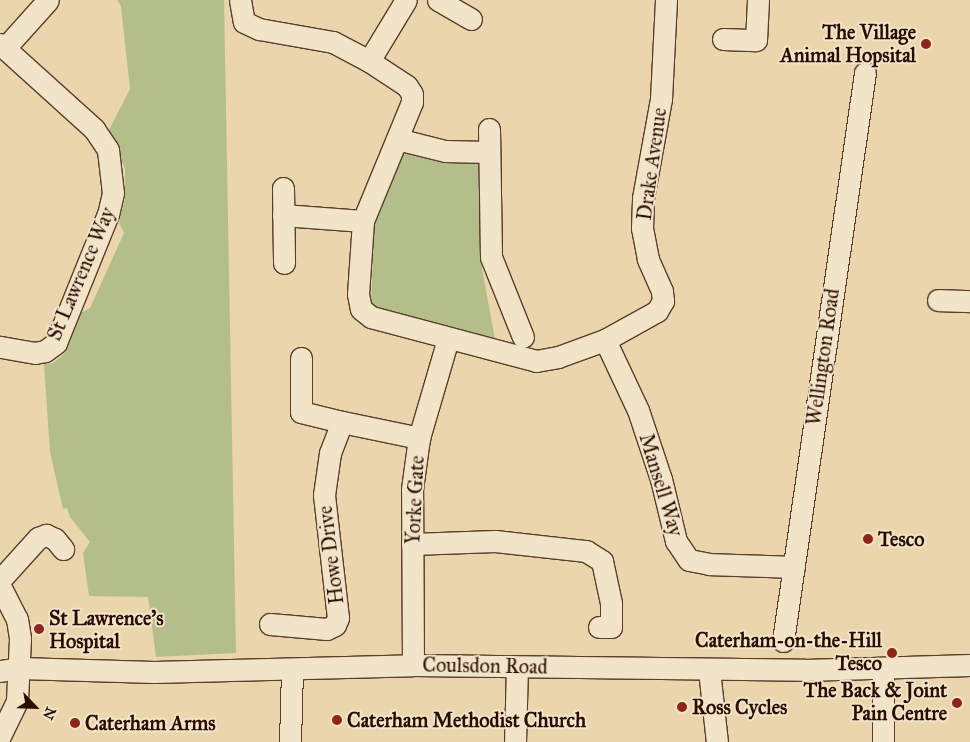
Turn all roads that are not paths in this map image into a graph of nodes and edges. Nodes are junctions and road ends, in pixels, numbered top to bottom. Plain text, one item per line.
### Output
1 (48, 0) edge
2 (240, 0) edge
3 (406, 0) edge
4 (438, 0) edge
5 (666, 0) edge
6 (758, 0) edge
7 (471, 19) dead end
8 (723, 39) dead end
9 (2, 46) edge
10 (369, 61) junction
11 (865, 73) dead end
12 (488, 129) dead end
13 (397, 138) junction
14 (488, 152) junction
15 (283, 188) dead end
16 (283, 215) junction
17 (364, 221) junction
18 (284, 263) dead end
19 (938, 300) dead end
20 (970, 301) edge
21 (523, 337) dead end
22 (448, 339) junction
23 (605, 340) junction
24 (0, 347) edge
25 (300, 358) dead end
26 (342, 422) junction
27 (419, 438) junction
28 (412, 544) junction
29 (63, 549) dead end
30 (794, 567) junction
31 (0, 580) edge
32 (0, 586) edge
33 (270, 624) dead end
34 (599, 627) dead end
35 (783, 641) dead end
36 (413, 665) junction
37 (970, 665) edge
38 (517, 666) junction
39 (292, 669) junction
40 (10, 670) edge
41 (709, 670) junction
42 (883, 670) junction
43 (0, 736) edge
44 (290, 742) edge
45 (515, 742) edge
46 (717, 742) edge
47 (884, 742) edge

1 - 9 street
2 - 10 street
3 - 10 street
4 - 7 street
5 - 23 street, Drake Avenue
6 - 8 street
9 - 24 street, St Lawrence Way
10 - 13 street
11 - 30 street, Wellington Road
12 - 14 street
13 - 14 street
13 - 17 street
14 - 21 street
15 - 16 street
16 - 17 street
16 - 18 street
17 - 22 street, Drake Avenue
19 - 20 street
22 - 23 street, Drake Avenue
22 - 27 street, Yorke Gate
23 - 30 street, Mansell Way
25 - 26 street
26 - 27 street
26 - 33 street, Howe Drive
27 - 28 street, Yorke Gate
28 - 34 street
28 - 36 street, Yorke Gate
29 - 31 street
30 - 35 street, Wellington Road
32 - 40 street
36 - 38 street, Coulsdon Road
36 - 39 street, Coulsdon Road
37 - 42 street, Coulsdon Road
38 - 41 street, Coulsdon Road
38 - 45 street
39 - 40 street, Coulsdon Road
39 - 44 street
40 - 43 street
41 - 42 street, Coulsdon Road
41 - 46 street
42 - 47 street

